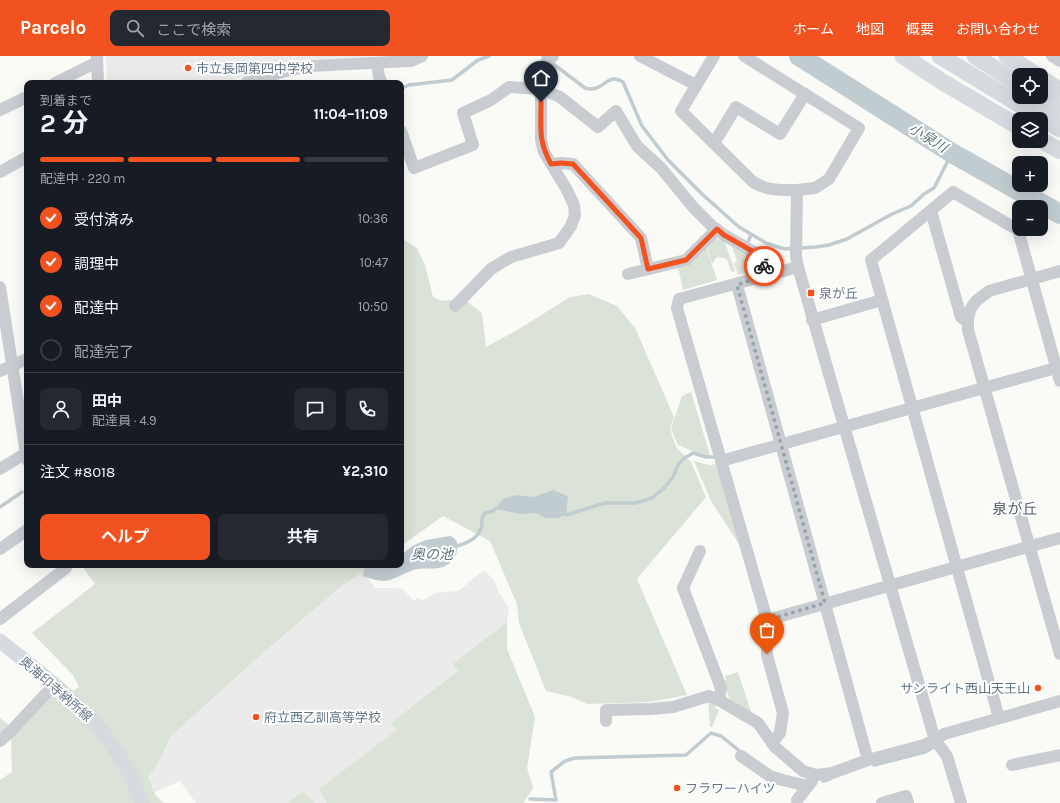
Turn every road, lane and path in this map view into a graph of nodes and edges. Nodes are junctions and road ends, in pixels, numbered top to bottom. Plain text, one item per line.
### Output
1 (422, 56) edge
2 (640, 56) edge
3 (714, 56) edge
4 (744, 56) edge
5 (903, 56) edge
6 (940, 56) edge
7 (975, 56) edge
8 (1006, 56) edge
9 (1052, 56) edge
10 (97, 59) edge
11 (550, 60) edge
12 (1060, 61) edge
13 (376, 63) junction
14 (1022, 68) edge
15 (1025, 68) edge
16 (59, 80) edge
17 (98, 80) edge
18 (256, 80) edge
19 (381, 80) edge
20 (1012, 80) edge
21 (1048, 83) edge
22 (696, 85) junction
23 (1048, 88) edge
24 (541, 89) junction
25 (1060, 91) edge
26 (805, 94) junction
27 (24, 98) edge
28 (1060, 98) edge
29 (1048, 102) edge
30 (0, 110) edge
31 (1060, 110) edge
32 (1012, 123) edge
33 (1060, 128) edge
34 (404, 139) edge
35 (714, 143) junction
36 (1048, 144) edge
37 (1060, 151) edge
38 (24, 159) edge
39 (551, 164) junction
40 (0, 172) edge
41 (797, 190) junction
42 (931, 210) junction
43 (717, 229) junction
44 (797, 262) junction
45 (648, 269) junction
46 (1060, 271) edge
47 (628, 274) dead end
48 (766, 275) junction
49 (1031, 279) junction
50 (737, 285) junction
51 (0, 287) edge
52 (882, 300) junction
53 (455, 306) dead end
54 (812, 320) junction
55 (968, 322) junction
56 (24, 360) edge
57 (13, 366) junction
58 (1056, 368) junction
59 (0, 371) edge
60 (1060, 381) edge
61 (984, 388) junction
62 (912, 408) junction
63 (843, 427) junction
64 (24, 442) edge
65 (781, 444) junction
66 (24, 457) edge
67 (721, 461) junction
68 (0, 469) edge
69 (24, 532) edge
70 (1060, 538) edge
71 (1029, 546) junction
72 (0, 549) edge
73 (700, 551) dead end
74 (956, 567) junction
75 (66, 568) edge
76 (890, 585) junction
77 (825, 603) junction
78 (0, 619) edge
79 (767, 620) junction
80 (0, 641) edge
81 (1060, 654) edge
82 (54, 685) junction
83 (719, 700) junction
84 (1060, 701) edge
85 (998, 718) junction
86 (606, 721) dead end
87 (0, 741) edge
88 (772, 743) junction
89 (938, 744) junction
90 (1060, 755) edge
91 (741, 756) dead end
92 (868, 760) junction
93 (1012, 765) dead end
94 (816, 775) junction
95 (808, 786) junction
96 (797, 800) dead end
97 (142, 803) edge
98 (882, 803) edge
99 (908, 803) edge
100 (961, 803) edge

1 - 13 street
2 - 22 street
3 - 22 street
4 - 26 street
5 - 32 highway
6 - 33 highway
7 - 20 highway
8 - 14 street
8 - 15 highway
9 - 12 street
10 - 16 street
10 - 17 street
11 - 24 street
13 - 18 street
13 - 19 street
21 - 25 highway
22 - 35 street
23 - 28 street
24 - 34 street
24 - 39 street
24 - 43 street
26 - 35 street
26 - 41 street
27 - 30 street
29 - 31 highway
35 - 41 street
36 - 37 highway
38 - 40 street
39 - 45 street
39 - 53 street
41 - 44 street
42 - 49 street
42 - 52 street
42 - 55 street
43 - 45 street
43 - 48 street
44 - 48 street
44 - 54 street
45 - 47 street
46 - 49 street
48 - 50 street
49 - 55 street
49 - 58 street
50 - 65 street
50 - 67 street
51 - 57 street
52 - 54 street
52 - 62 street
54 - 63 street
55 - 61 street
56 - 57 street
57 - 59 street
57 - 64 street
58 - 60 street
58 - 61 street
61 - 62 street
61 - 71 street
62 - 63 street
62 - 74 street
63 - 65 street
63 - 76 street
65 - 67 street
65 - 77 street
66 - 68 street
67 - 79 street
69 - 72 street
70 - 71 street
71 - 74 street
71 - 81 street
73 - 83 street
74 - 76 street
74 - 85 street
75 - 78 street
76 - 77 street
76 - 89 street
77 - 79 street
77 - 92 street
79 - 88 street
80 - 82 main road, 奥海印寺納所線
82 - 87 street
82 - 97 main road, 奥海印寺納所線
83 - 86 street
83 - 88 street
84 - 85 street
85 - 89 street
88 - 94 street
89 - 92 street
89 - 100 street
90 - 93 street
91 - 95 street
92 - 94 street
94 - 95 street
95 - 96 street
98 - 99 street

